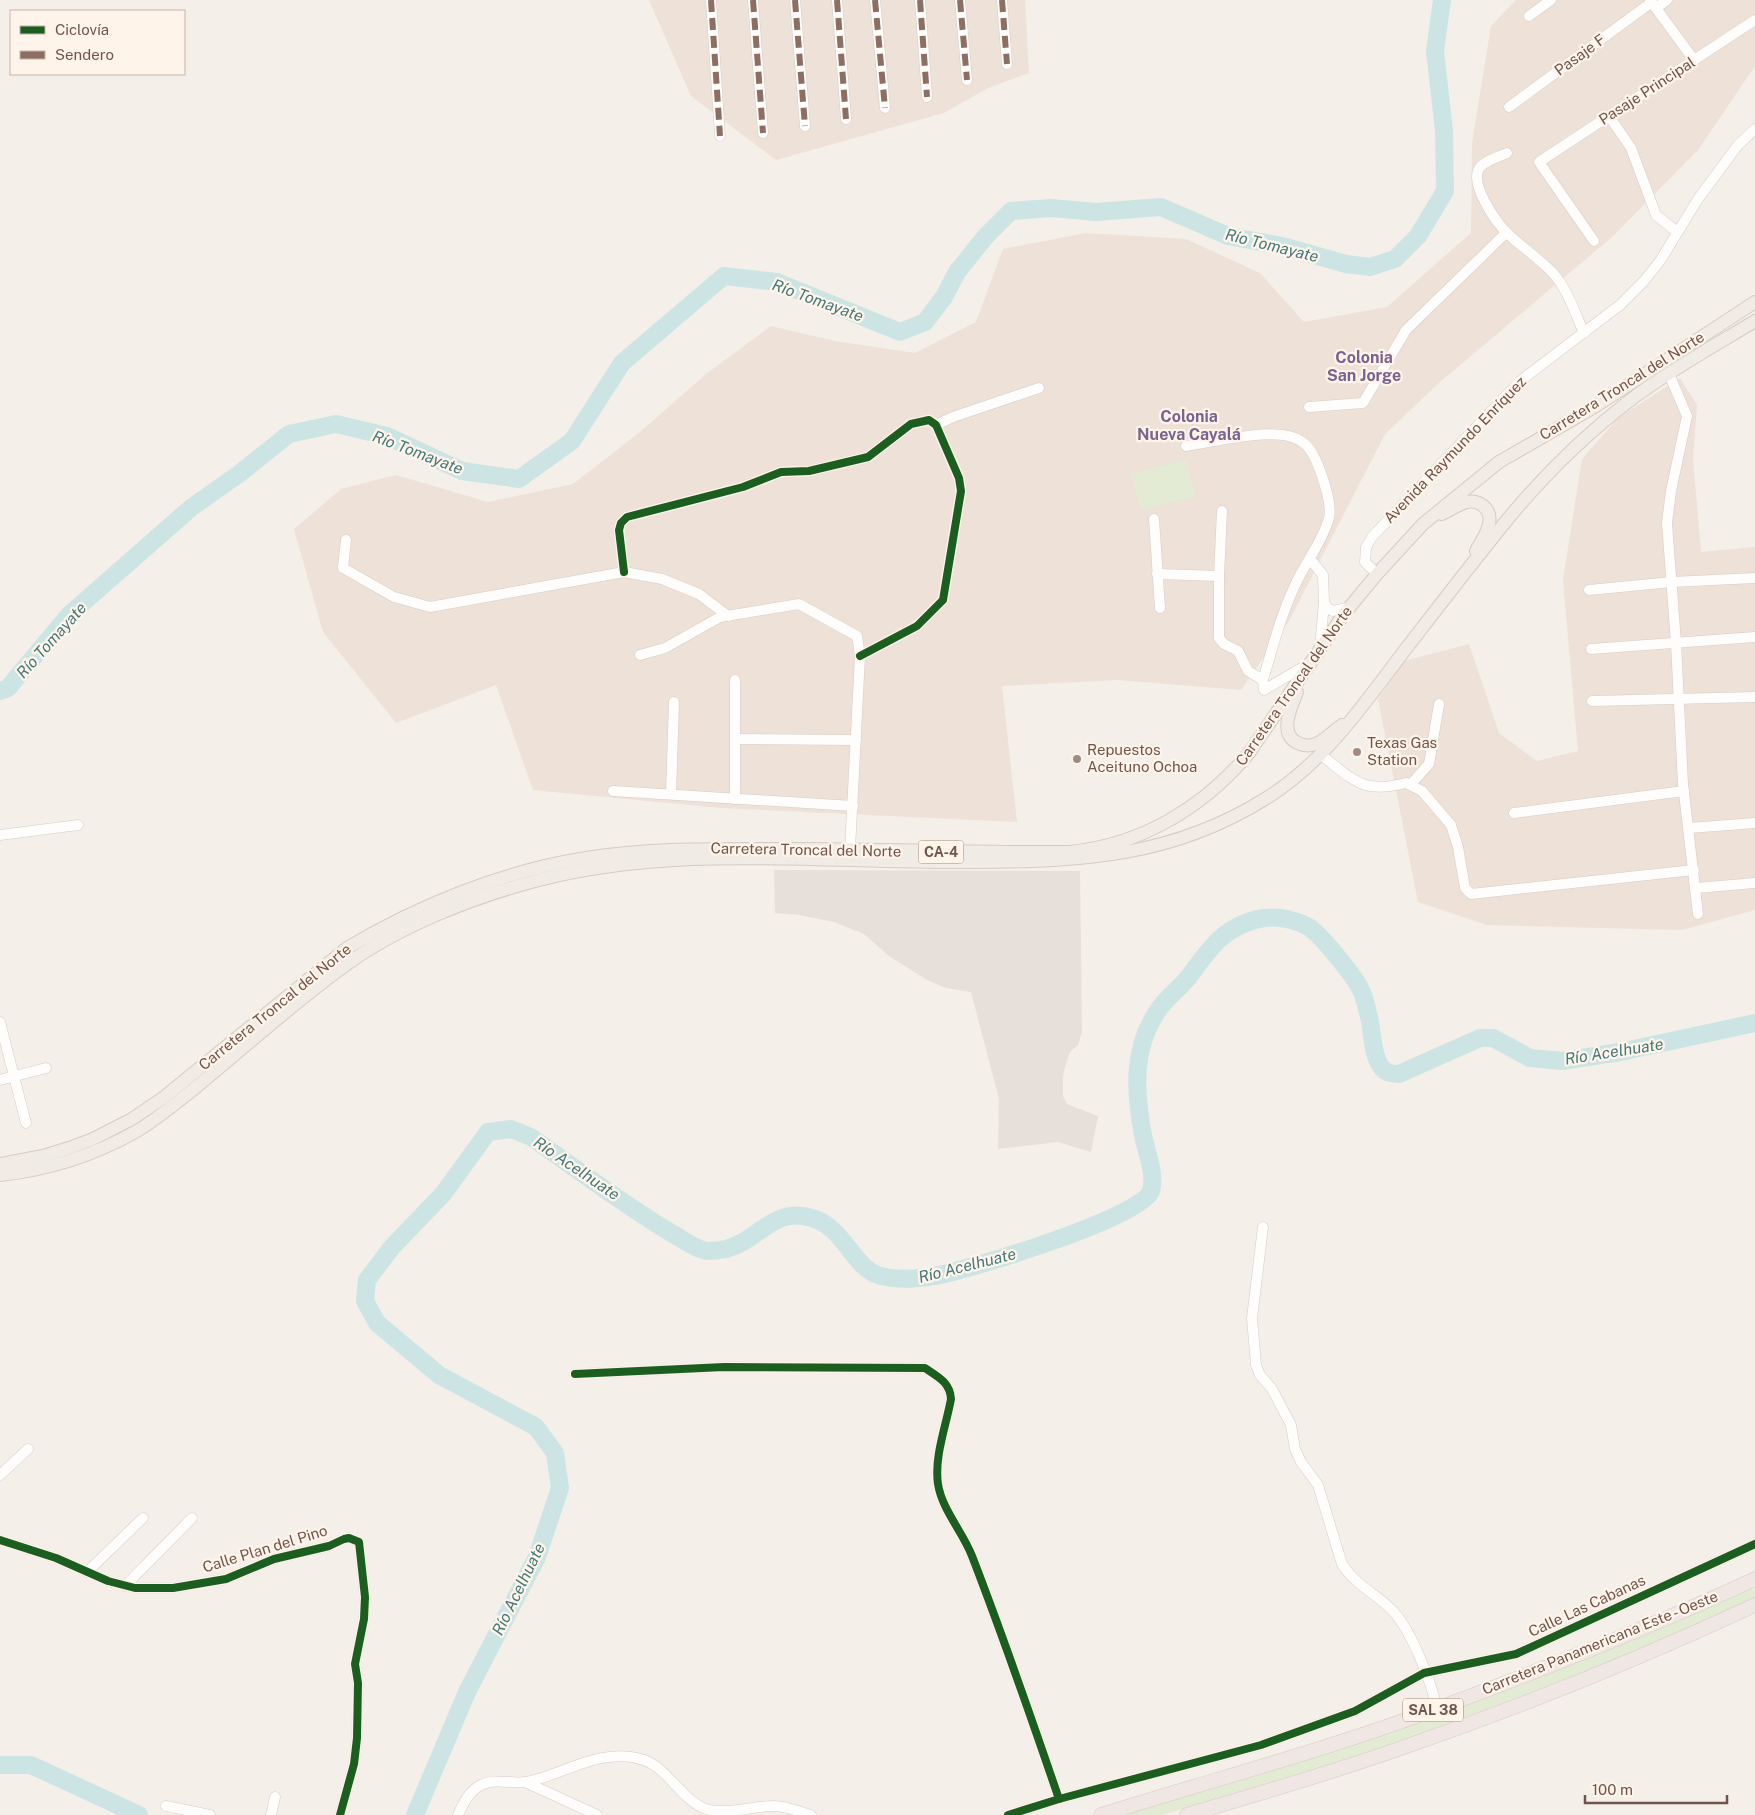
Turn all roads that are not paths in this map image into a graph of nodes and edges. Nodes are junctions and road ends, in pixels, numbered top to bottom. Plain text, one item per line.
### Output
1 (711, 0) edge
2 (753, 0) edge
3 (796, 0) edge
4 (837, 0) edge
5 (875, 0) edge
6 (920, 0) edge
7 (960, 0) edge
8 (1002, 0) edge
9 (1551, 0) edge
10 (1667, 0) edge
11 (1653, 3) edge
12 (1529, 16) dead end
13 (1755, 20) edge
14 (1694, 60) junction
15 (1007, 64) dead end
16 (967, 80) dead end
17 (927, 97) dead end
18 (885, 108) dead end
19 (1509, 108) dead end
20 (1609, 116) junction
21 (846, 119) dead end
22 (805, 126) dead end
23 (1755, 129) edge
24 (762, 133) dead end
25 (720, 136) dead end
26 (1507, 153) dead end
27 (1677, 232) junction
28 (1506, 233) junction
29 (1594, 241) dead end
30 (1755, 302) edge
31 (1755, 320) edge
32 (1584, 333) junction
33 (1669, 374) junction
34 (1039, 388) dead end
35 (1309, 407) dead end
36 (936, 425) junction
37 (1186, 446) dead end
38 (1222, 511) dead end
39 (1154, 518) dead end
40 (1424, 524) junction
41 (346, 540) dead end
42 (1310, 558) junction
43 (624, 572) junction
44 (1157, 574) junction
45 (1377, 574) junction
46 (1219, 576) junction
47 (1755, 578) edge
48 (1459, 582) junction
49 (1672, 582) junction
50 (1589, 590) dead end
51 (1324, 602) junction
52 (1350, 607) junction
53 (1160, 608) dead end
54 (728, 616) junction
55 (1755, 638) edge
56 (1676, 643) junction
57 (1320, 648) junction
58 (1591, 649) dead end
59 (640, 655) dead end
60 (860, 656) junction
61 (1306, 670) junction
62 (735, 680) dead end
63 (1263, 680) junction
64 (1755, 697) edge
65 (1678, 700) junction
66 (674, 702) dead end
67 (1592, 702) dead end
68 (1439, 704) dead end
69 (1357, 714) junction
70 (736, 740) junction
71 (856, 740) junction
72 (1321, 755) junction
73 (1411, 784) junction
74 (614, 791) dead end
75 (1684, 791) junction
76 (670, 794) junction
77 (735, 799) junction
78 (853, 806) junction
79 (1514, 813) dead end
80 (1755, 823) edge
81 (78, 825) dead end
82 (1689, 828) junction
83 (0, 835) edge
84 (850, 848) junction
85 (1694, 870) junction
86 (1755, 883) edge
87 (1696, 888) junction
88 (1698, 914) dead end
89 (0, 1022) edge
90 (46, 1068) dead end
91 (14, 1076) junction
92 (0, 1080) edge
93 (26, 1124) dead end
94 (0, 1164) edge
95 (0, 1175) edge
96 (1263, 1226) dead end
97 (575, 1374) dead end
98 (28, 1448) dead end
99 (0, 1475) edge
100 (143, 1518) dead end
101 (192, 1518) dead end
102 (0, 1540) edge
103 (1755, 1544) edge
104 (87, 1572) junction
105 (1753, 1581) edge
106 (125, 1586) junction
107 (1755, 1605) edge
108 (1424, 1673) junction
109 (1437, 1709) junction
110 (525, 1782) junction
111 (275, 1797) dead end
112 (1059, 1799) junction
113 (166, 1806) dead end
114 (210, 1815) edge
115 (271, 1815) edge
116 (340, 1815) edge
117 (458, 1815) edge
118 (597, 1815) edge
119 (811, 1815) edge
120 (1008, 1815) edge
121 (1100, 1815) edge
122 (1187, 1815) edge

1 - 25 street
2 - 24 street
3 - 22 street
4 - 21 street
5 - 18 street
6 - 17 street
7 - 16 street
8 - 15 street
9 - 12 street
10 - 11 street, Pasaje F
11 - 14 street
11 - 19 street, Pasaje F
13 - 14 street, Pasaje Principal
14 - 20 street, Pasaje Principal
20 - 27 street
20 - 29 street, Pasaje Principal
23 - 27 street, Avenida Raymundo Enríquez
26 - 28 street
27 - 32 street, Avenida Raymundo Enríquez
28 - 32 street
28 - 35 street
30 - 40 main road, Carretera Troncal del Norte / CA-4
31 - 33 main road, Carretera Troncal del Norte / CA-4
32 - 45 street, Avenida Raymundo Enríquez
33 - 48 main road, Carretera Troncal del Norte / CA-4
33 - 49 street
34 - 36 street
36 - 43 street
36 - 60 street
37 - 42 street
38 - 46 street
39 - 44 street
40 - 45 main road, Carretera Troncal del Norte / CA-4
40 - 48 main road
41 - 43 street
42 - 51 street
42 - 63 street
43 - 54 street
44 - 46 street
44 - 53 street
45 - 52 main road, Carretera Troncal del Norte / CA-4
46 - 63 street
47 - 49 street
48 - 69 main road, Carretera Troncal del Norte / CA-4
49 - 50 street
49 - 56 street
51 - 52 street
51 - 57 street
52 - 57 main road, Carretera Troncal del Norte / CA-4
54 - 59 street
54 - 60 street
55 - 56 street
56 - 58 street
56 - 65 street
57 - 61 main road, Carretera Troncal del Norte / CA-4
60 - 71 street
61 - 63 street
61 - 69 main road
61 - 84 main road, Carretera Troncal del Norte / CA-4
62 - 70 street
64 - 65 street
65 - 67 street
65 - 75 street
66 - 76 street
68 - 73 street
69 - 72 main road, Carretera Troncal del Norte / CA-4
70 - 71 street
70 - 77 street
71 - 78 street
72 - 73 street
72 - 95 main road, Carretera Troncal del Norte / CA-4
73 - 85 street
74 - 76 street
75 - 79 street
75 - 82 street
76 - 77 street
77 - 78 street
78 - 84 street
80 - 82 street
81 - 83 street
82 - 85 street
84 - 94 main road, Carretera Troncal del Norte / CA-4
85 - 87 street
86 - 87 street
87 - 88 street
89 - 91 street
90 - 91 street
91 - 92 street
91 - 93 street
96 - 108 street
97 - 112 street
98 - 99 street
100 - 104 street
101 - 106 street
102 - 104 street, Calle Plan del Pino
103 - 108 street, Calle Las Cabanas
104 - 106 street, Calle Plan del Pino
105 - 109 highway, Carretera Panamericana Este - Oeste / SAL 38
106 - 116 street, Calle Plan del Pino
107 - 122 highway, Carretera Panamericana Este - Oeste / SAL 38
108 - 109 street
108 - 112 street, Calle Las Cabanas
109 - 121 highway, Carretera Panamericana Este - Oeste / SAL 38
110 - 117 street
110 - 118 street
110 - 119 street
111 - 115 street
112 - 120 street, Calle Las Cabanas
113 - 114 street

